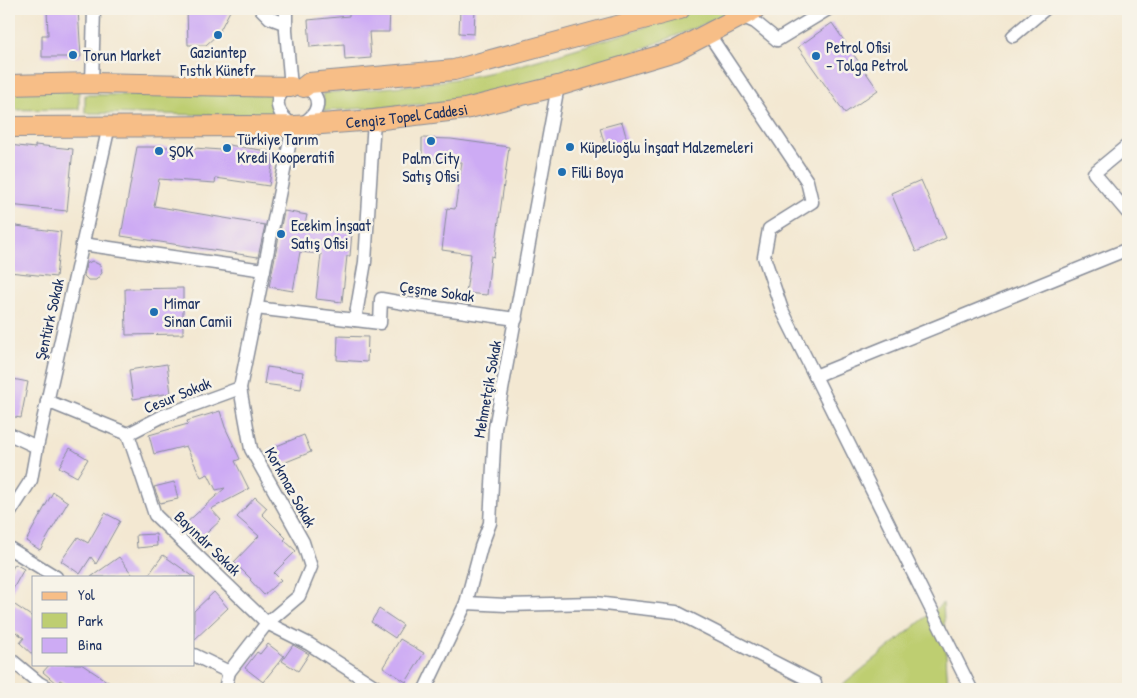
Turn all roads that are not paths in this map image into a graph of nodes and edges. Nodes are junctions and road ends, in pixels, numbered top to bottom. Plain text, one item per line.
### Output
1 (94, 9) edge
2 (261, 9) edge
3 (286, 9) edge
4 (680, 9) edge
5 (828, 9) edge
6 (1045, 9) edge
7 (748, 12) edge
8 (286, 24) junction
9 (708, 33) junction
10 (1013, 36) dead end
11 (92, 84) junction
12 (9, 85) edge
13 (558, 86) junction
14 (298, 87) junction
15 (374, 120) junction
16 (9, 126) edge
17 (109, 126) junction
18 (295, 126) junction
19 (1128, 145) edge
20 (1128, 213) edge
21 (82, 244) junction
22 (1128, 249) edge
23 (264, 270) junction
24 (256, 308) junction
25 (516, 319) junction
26 (356, 320) junction
27 (815, 376) junction
28 (240, 388) junction
29 (47, 400) junction
30 (9, 434) edge
31 (128, 434) junction
32 (36, 447) junction
33 (9, 514) edge
34 (9, 548) edge
35 (54, 576) edge
36 (466, 603) junction
37 (267, 623) junction
38 (195, 655) edge
39 (9, 658) edge
40 (229, 672) junction
41 (816, 683) dead end
42 (50, 689) edge
43 (225, 689) edge
44 (379, 689) edge
45 (425, 689) edge
46 (971, 689) edge

1 - 11 street
2 - 8 street
3 - 8 street
4 - 14 main road
5 - 7 street
6 - 10 street
7 - 9 main road, Cengiz Topel Caddesi
8 - 14 street
9 - 13 main road, Cengiz Topel Caddesi
9 - 27 street
11 - 12 main road
11 - 14 main road
13 - 15 main road, Cengiz Topel Caddesi
13 - 25 street, Mehmetçik Sokak
14 - 18 street
14 - 18 street
15 - 18 main road, Cengiz Topel Caddesi
15 - 26 street
16 - 17 main road, Cengiz Topel Caddesi
17 - 18 main road, Cengiz Topel Caddesi
17 - 21 street, Şentürk Sokak
18 - 23 street, Korkmaz Sokak
19 - 20 street
21 - 23 street
21 - 29 street, Şentürk Sokak
22 - 27 street
23 - 24 street, Korkmaz Sokak
24 - 26 street, Çeşme Sokak
24 - 28 street, Korkmaz Sokak
25 - 26 street, Çeşme Sokak
25 - 36 street, Mehmetçik Sokak
27 - 46 street
28 - 31 street, Cesur Sokak
28 - 37 street, Korkmaz Sokak
29 - 31 street
29 - 32 street, Şentürk Sokak
30 - 32 street
31 - 37 street, Bayındır Sokak
32 - 33 street, Şentürk Sokak
34 - 35 street
36 - 41 street
36 - 45 street, Mehmetçik Sokak
37 - 40 street, Korkmaz Sokak
37 - 44 street, Bayındır Sokak
38 - 40 street
39 - 42 street
40 - 43 street, Korkmaz Sokak

